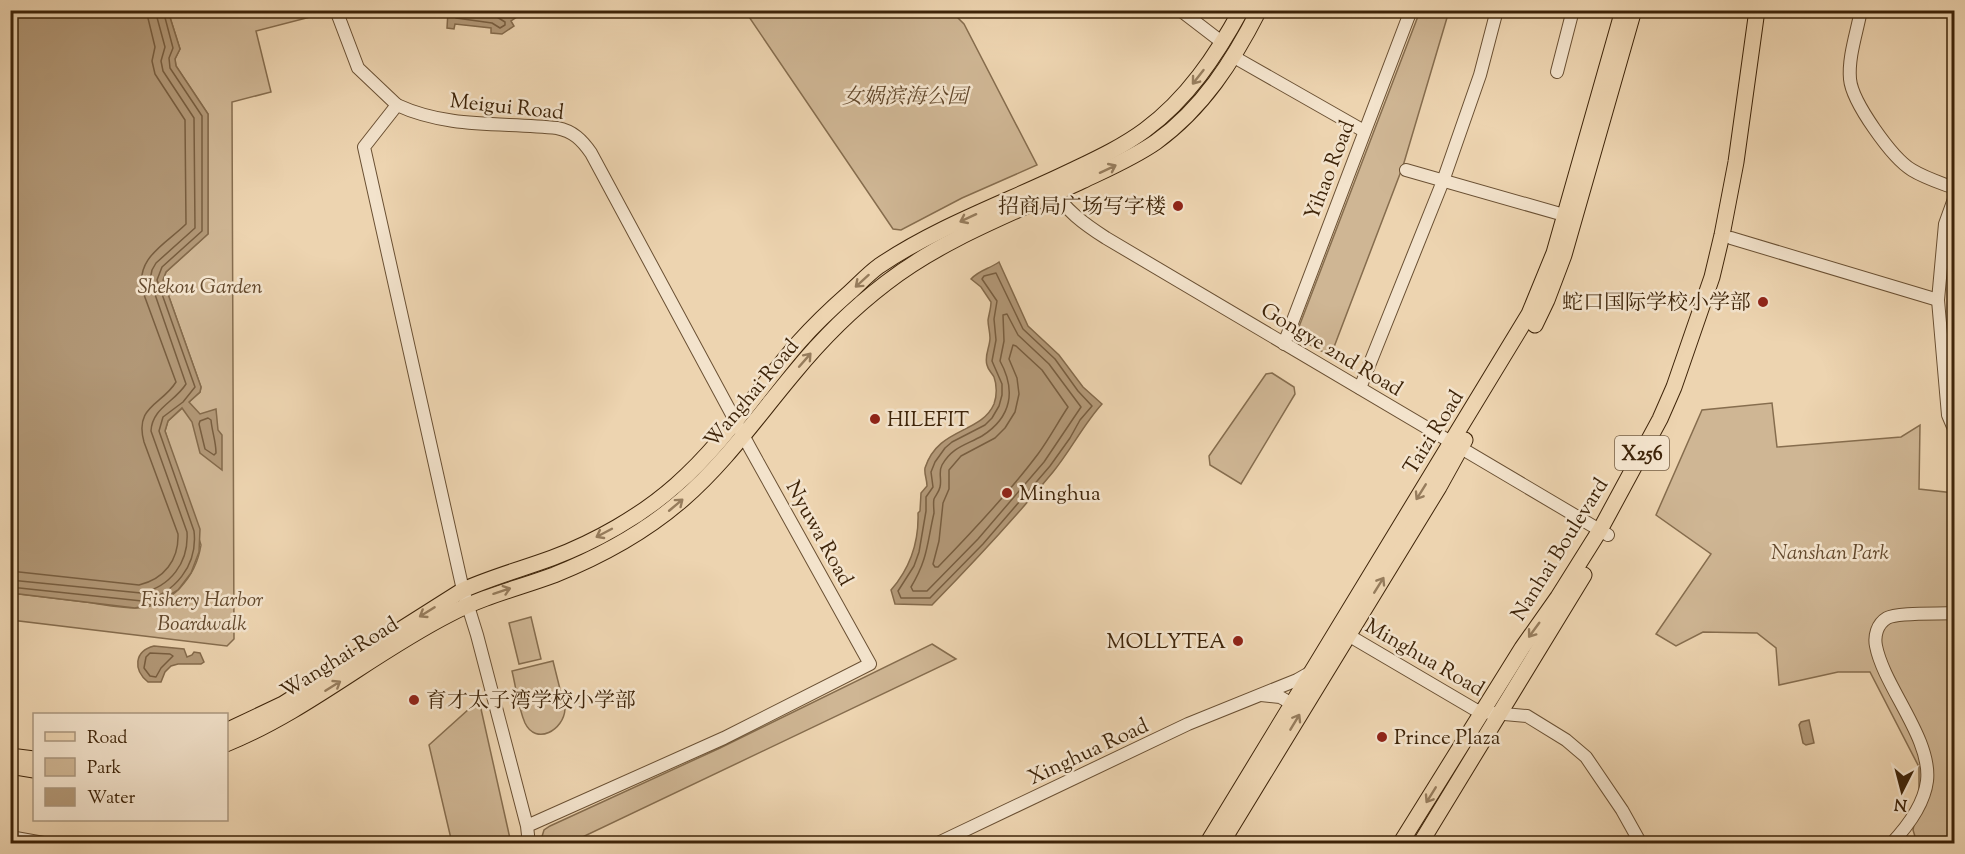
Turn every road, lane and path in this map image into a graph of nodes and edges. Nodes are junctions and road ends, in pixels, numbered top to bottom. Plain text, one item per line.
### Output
1 (336, 10) edge
2 (1180, 10) edge
3 (1240, 10) edge
4 (1259, 10) edge
5 (1411, 10) edge
6 (1497, 10) edge
7 (1573, 10) edge
8 (1623, 10) edge
9 (1634, 10) edge
10 (1757, 10) edge
11 (1767, 10) edge
12 (1862, 10) edge
13 (1223, 42) junction
14 (1234, 57) junction
15 (1557, 72) dead end
16 (397, 105) junction
17 (1364, 131) junction
18 (1406, 170) dead end
19 (1443, 181) junction
20 (1052, 188) junction
21 (1954, 188) edge
22 (1954, 198) edge
23 (1024, 200) junction
24 (1564, 215) junction
25 (1731, 238) junction
26 (1938, 300) junction
27 (1284, 344) junction
28 (1950, 376) edge
29 (1360, 388) junction
30 (736, 422) junction
31 (1954, 429) edge
32 (744, 436) junction
33 (1456, 445) junction
34 (1604, 532) junction
35 (465, 598) junction
36 (1954, 613) edge
37 (1348, 634) junction
38 (1311, 672) junction
39 (1257, 695) junction
40 (1290, 707) junction
41 (1482, 712) junction
42 (1501, 713) junction
43 (228, 731) edge
44 (228, 743) edge
45 (10, 756) edge
46 (33, 759) edge
47 (10, 766) edge
48 (33, 770) edge
49 (527, 825) junction
50 (18, 840) edge
51 (49, 843) edge
52 (529, 843) edge
53 (939, 843) edge
54 (1208, 843) edge
55 (1221, 843) edge
56 (1400, 843) edge
57 (1420, 843) edge
58 (1641, 843) edge
59 (1891, 843) edge

1 - 16 street
2 - 13 street
3 - 13 main road, Wanghai Road
4 - 14 main road, Wanghai Road
5 - 17 street, Yihao Road
6 - 19 street
7 - 15 street
8 - 24 main road, Taizi Road
9 - 33 main road, Taizi Road
10 - 34 main road, Nanhai Boulevard / X256
11 - 25 main road, Nanhai Boulevard / X256
12 - 21 street
13 -> 20 main road, Wanghai Road
14 - 17 street
20 -> 14 main road, Wanghai Road
16 - 30 street, Meigui Road
16 - 35 street
17 - 27 street, Yihao Road
18 - 19 street
19 - 24 street
19 - 29 street
20 - 23 main road, Wanghai Road
20 - 27 street, Gongye 2nd Road
22 - 26 street
23 -> 30 main road, Wanghai Road
32 -> 23 main road, Wanghai Road
24 - 33 main road, Taizi Road
25 - 26 street
25 - 34 main road, Nanhai Boulevard / X256
26 - 28 street
27 - 29 street, Gongye 2nd Road
28 - 31 street
29 - 33 street, Gongye 2nd Road
30 - 32 street, Nyuwa Road
30 -> 35 main road, Wanghai Road
35 -> 32 main road, Wanghai Road
32 - 49 street, Nyuwa Road
33 - 34 street, Gongye 2nd Road
37 -> 33 main road, Taizi Road
33 -> 38 main road, Taizi Road
34 -> 41 main road, Nanhai Boulevard / X256
34 - 42 main road, Nanhai Boulevard / X256
35 -> 43 main road, Wanghai Road
44 -> 35 main road, Wanghai Road
35 - 49 street
36 - 59 street
37 - 41 street, Minghua Road
55 -> 37 main road, Taizi Road
38 - 39 street, Xinghua Road
38 - 40 main road, Taizi Road
39 - 40 street
39 - 53 street, Xinghua Road
40 - 54 main road, Taizi Road
41 - 42 street
41 -> 56 main road, Nanhai Boulevard / X256
42 - 57 main road, Nanhai Boulevard / X256
42 - 58 street
45 - 46 main road
47 - 48 main road
49 - 52 street
50 - 51 street

